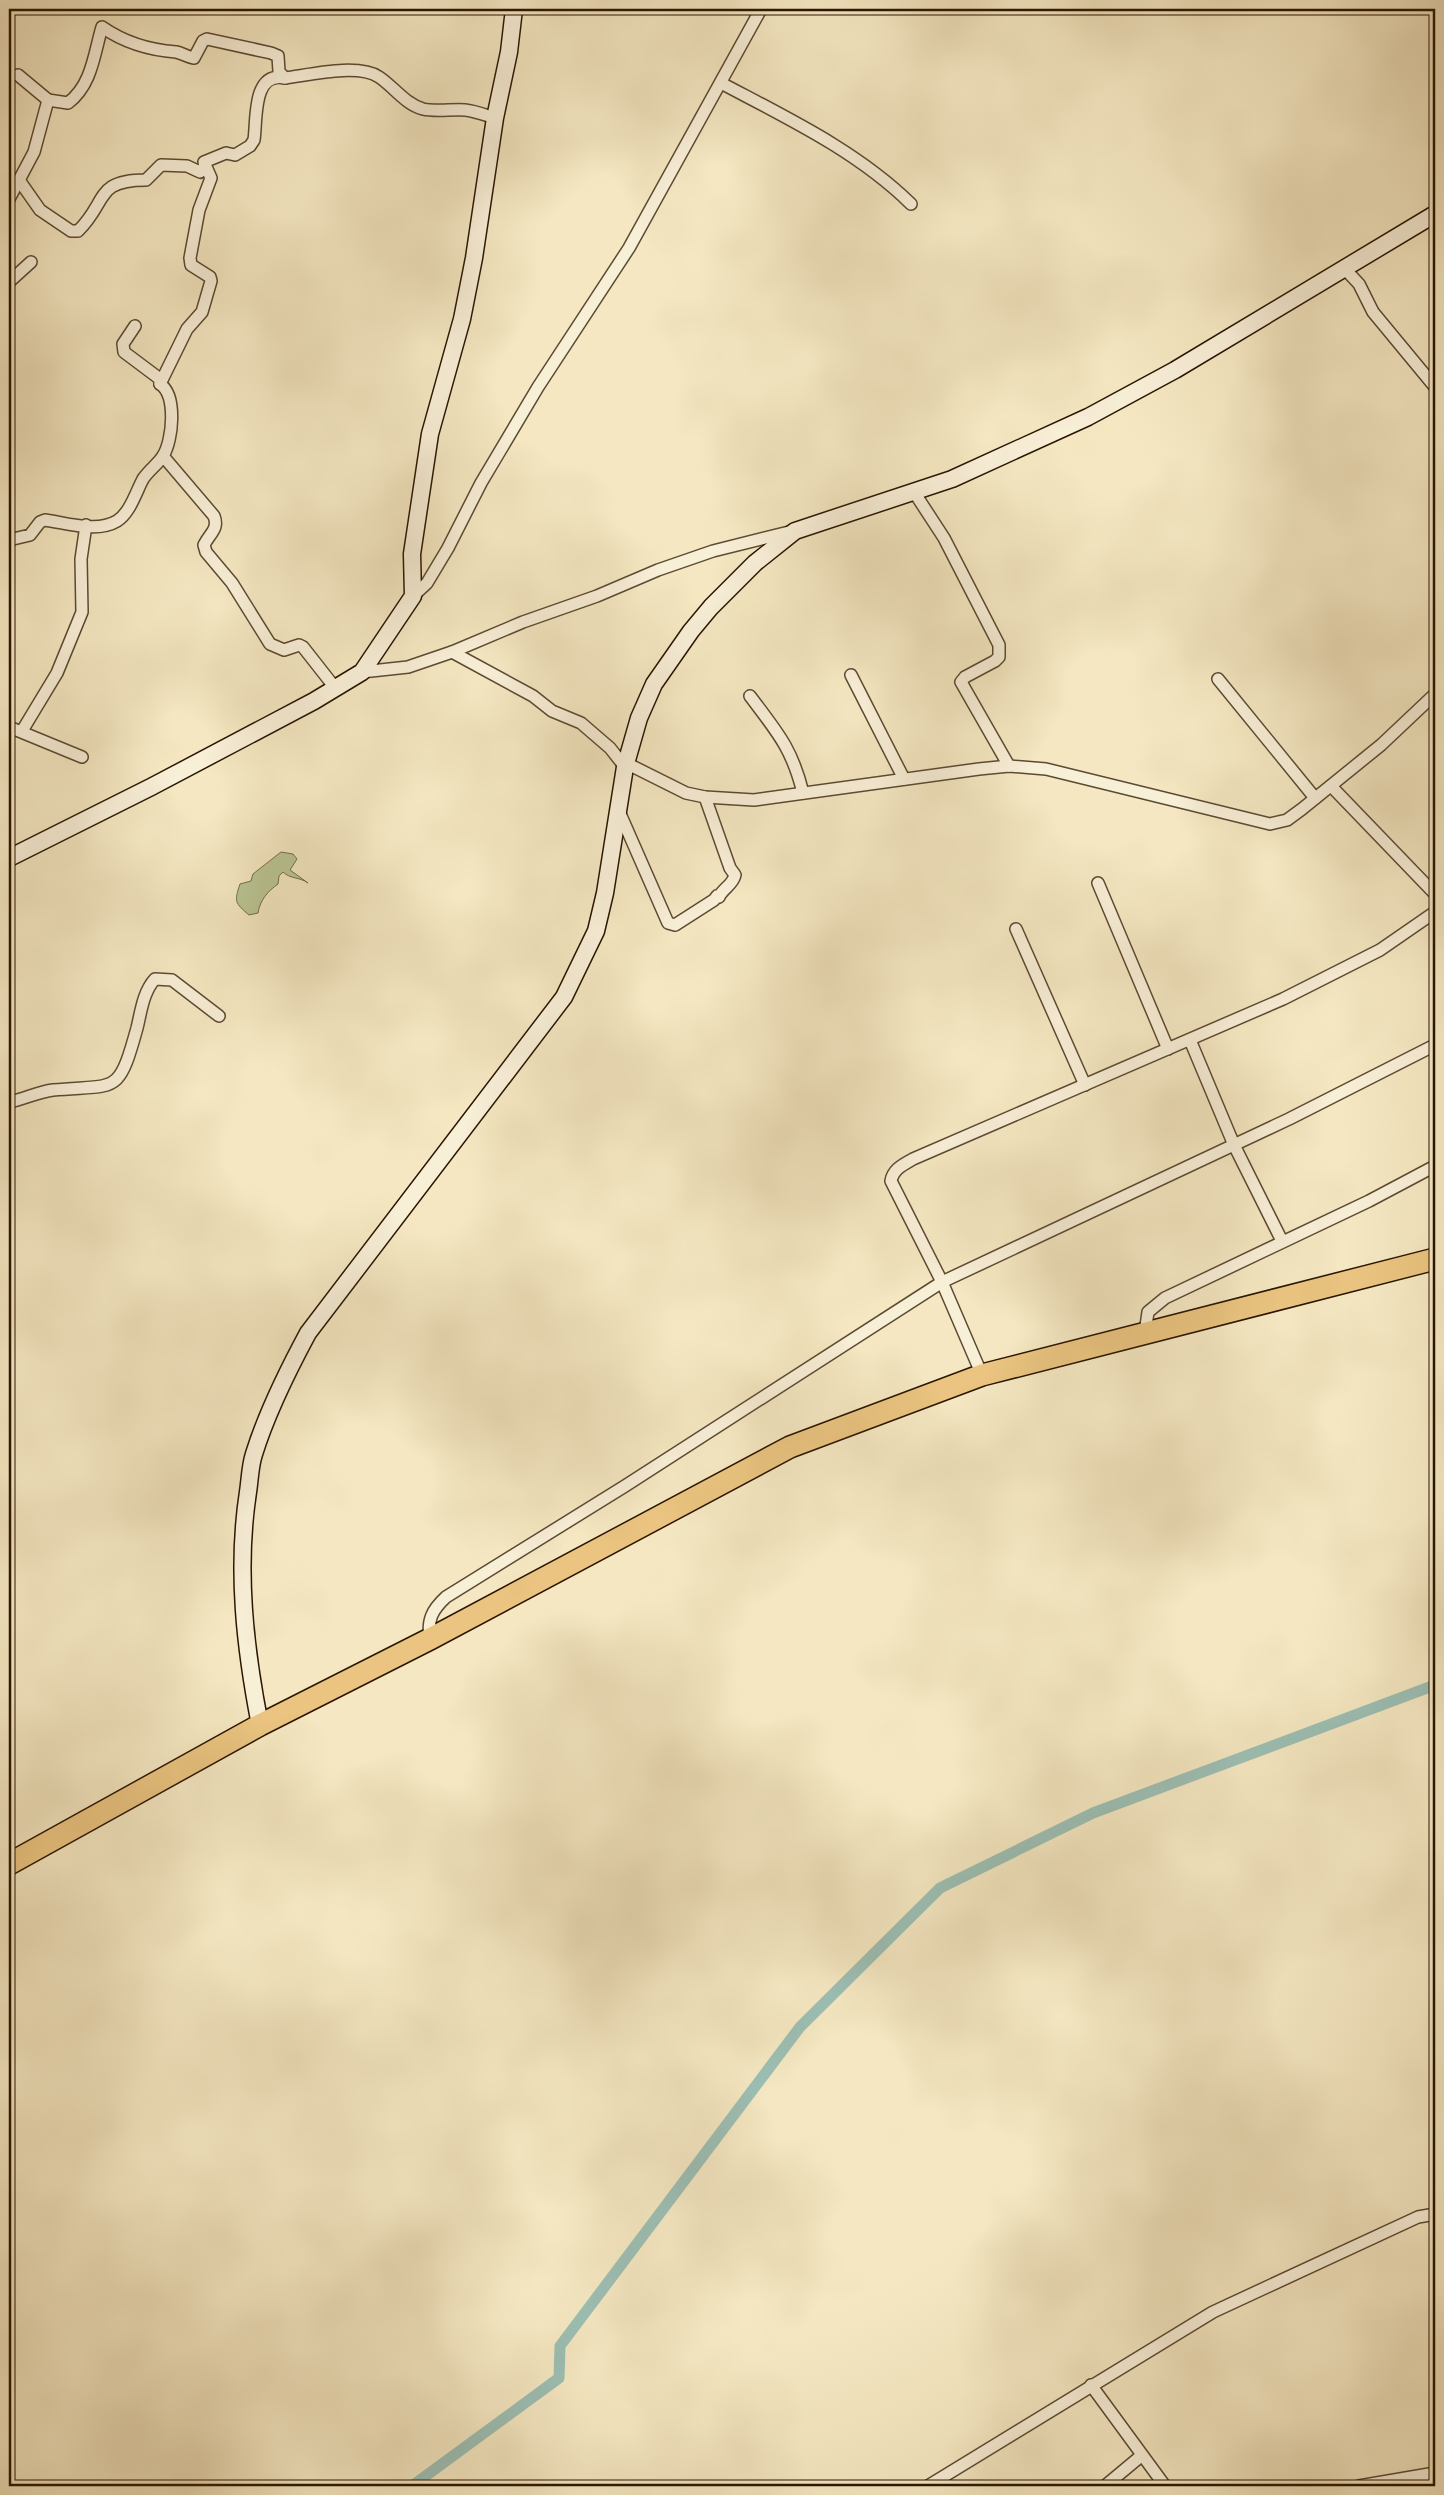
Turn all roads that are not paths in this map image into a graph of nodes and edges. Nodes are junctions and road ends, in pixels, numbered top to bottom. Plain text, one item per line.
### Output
1 (514, 9) edge
2 (761, 9) edge
3 (18, 75) dead end
4 (285, 78) junction
5 (721, 83) junction
6 (48, 100) junction
7 (494, 118) junction
8 (205, 166) junction
9 (20, 180) junction
10 (9, 199) edge
11 (911, 204) dead end
12 (1435, 214) edge
13 (31, 262) dead end
14 (1344, 268) junction
15 (9, 282) edge
16 (135, 326) dead end
17 (160, 384) junction
18 (1435, 387) edge
19 (163, 456) junction
20 (914, 492) junction
21 (86, 525) junction
22 (795, 531) junction
23 (9, 540) edge
24 (413, 596) junction
25 (452, 652) junction
26 (362, 672) junction
27 (851, 675) dead end
28 (1218, 679) dead end
29 (336, 689) junction
30 (1435, 694) edge
31 (750, 696) dead end
32 (9, 727) edge
33 (22, 732) junction
34 (82, 758) dead end
35 (625, 765) junction
36 (1009, 766) junction
37 (904, 779) junction
38 (1331, 786) junction
39 (803, 793) junction
40 (705, 797) junction
41 (1314, 798) junction
42 (618, 809) junction
43 (9, 858) edge
44 (1098, 883) dead end
45 (1435, 894) edge
46 (1435, 912) edge
47 (1016, 929) dead end
48 (219, 1016) dead end
49 (1190, 1040) junction
50 (1435, 1045) edge
51 (1168, 1049) junction
52 (1085, 1085) junction
53 (9, 1102) edge
54 (1234, 1145) junction
55 (1435, 1166) edge
56 (1282, 1241) junction
57 (1435, 1260) edge
58 (942, 1282) junction
59 (1146, 1333) junction
60 (982, 1375) junction
61 (430, 1638) junction
62 (260, 1725) junction
63 (9, 1864) edge
64 (1435, 2214) edge
65 (1091, 2385) junction
66 (1141, 2456) junction
67 (1435, 2473) edge
68 (928, 2486) edge
69 (1105, 2486) edge
70 (1165, 2486) edge
71 (1359, 2486) edge

1 - 7 street
2 - 5 street
3 - 6 street
4 - 6 street
4 - 7 street
4 - 8 street
5 - 11 street
5 - 24 street
6 - 9 street
7 - 24 street
8 - 9 street
8 - 17 street
9 - 10 street
12 - 14 street
13 - 15 street
14 - 18 street
14 - 20 street
16 - 17 street
17 - 19 street
19 - 21 street
19 - 29 street
20 - 22 street
20 - 36 street
21 - 23 street
21 - 33 street
22 - 25 street
22 - 35 street
24 - 26 street
25 - 26 street
25 - 35 street
26 - 29 street
27 - 37 street
28 - 41 street
29 - 43 street
30 - 38 street
31 - 39 street
32 - 33 street
33 - 34 street
35 - 40 street
35 - 42 street
36 - 37 street
36 - 41 street
37 - 39 street
38 - 41 street
38 - 45 street
39 - 40 street
40 - 42 street
42 - 62 street
44 - 51 street
46 - 49 street
47 - 52 street
48 - 53 street
49 - 51 street
49 - 54 street
50 - 54 street
51 - 52 street
52 - 58 street
54 - 56 street
54 - 58 street
55 - 56 street
56 - 59 street
57 - 59 highway
58 - 60 street
58 - 61 street
59 - 60 highway
60 - 61 highway
61 - 62 highway
62 - 63 highway
64 - 65 street
65 - 66 street
65 - 68 street
66 - 69 street
66 - 70 street
67 - 71 street

